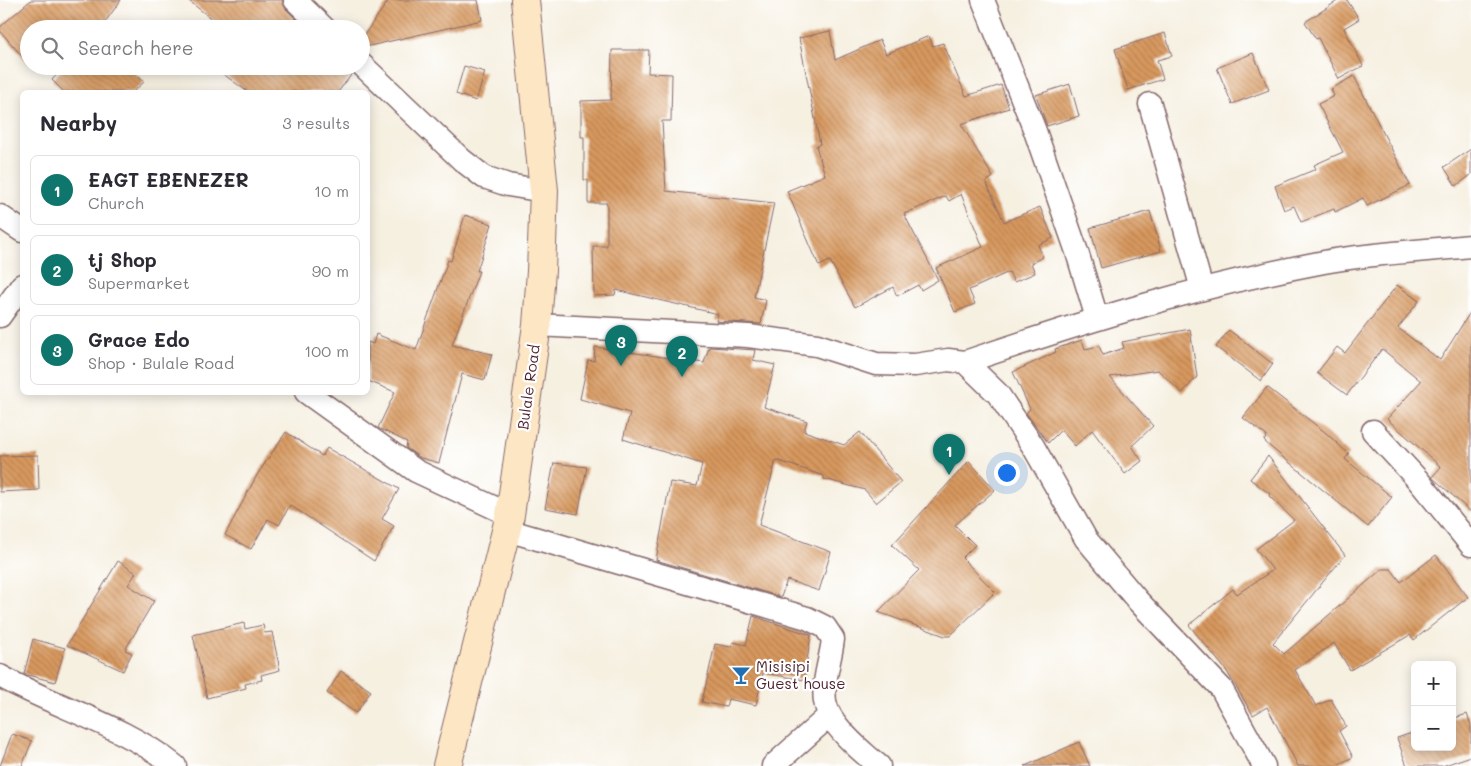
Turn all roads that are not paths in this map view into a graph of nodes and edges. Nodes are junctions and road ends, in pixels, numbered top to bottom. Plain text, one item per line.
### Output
1 (295, 0) edge
2 (525, 0) edge
3 (983, 0) edge
4 (316, 20) edge
5 (370, 73) edge
6 (1150, 104) dead end
7 (544, 191) junction
8 (0, 216) edge
9 (20, 229) edge
10 (1471, 246) edge
11 (20, 288) edge
12 (1202, 289) junction
13 (0, 316) edge
14 (1097, 318) junction
15 (537, 325) junction
16 (965, 362) junction
17 (310, 395) edge
18 (1373, 431) dead end
19 (509, 522) junction
20 (1471, 545) edge
21 (0, 676) edge
22 (830, 715) junction
23 (175, 766) edge
24 (447, 766) edge
25 (773, 766) edge
26 (879, 766) edge
27 (1264, 766) edge

1 - 4 street
2 - 7 street, Bulale Road
3 - 14 street
5 - 7 street
6 - 12 street
7 - 15 street, Bulale Road
8 - 9 street
10 - 12 street
11 - 13 street
12 - 14 street
14 - 16 street
15 - 16 street
15 - 19 street, Bulale Road
16 - 27 street
17 - 19 street
18 - 20 street
19 - 22 street
19 - 24 street, Bulale Road
21 - 23 street
22 - 25 street
22 - 26 street

